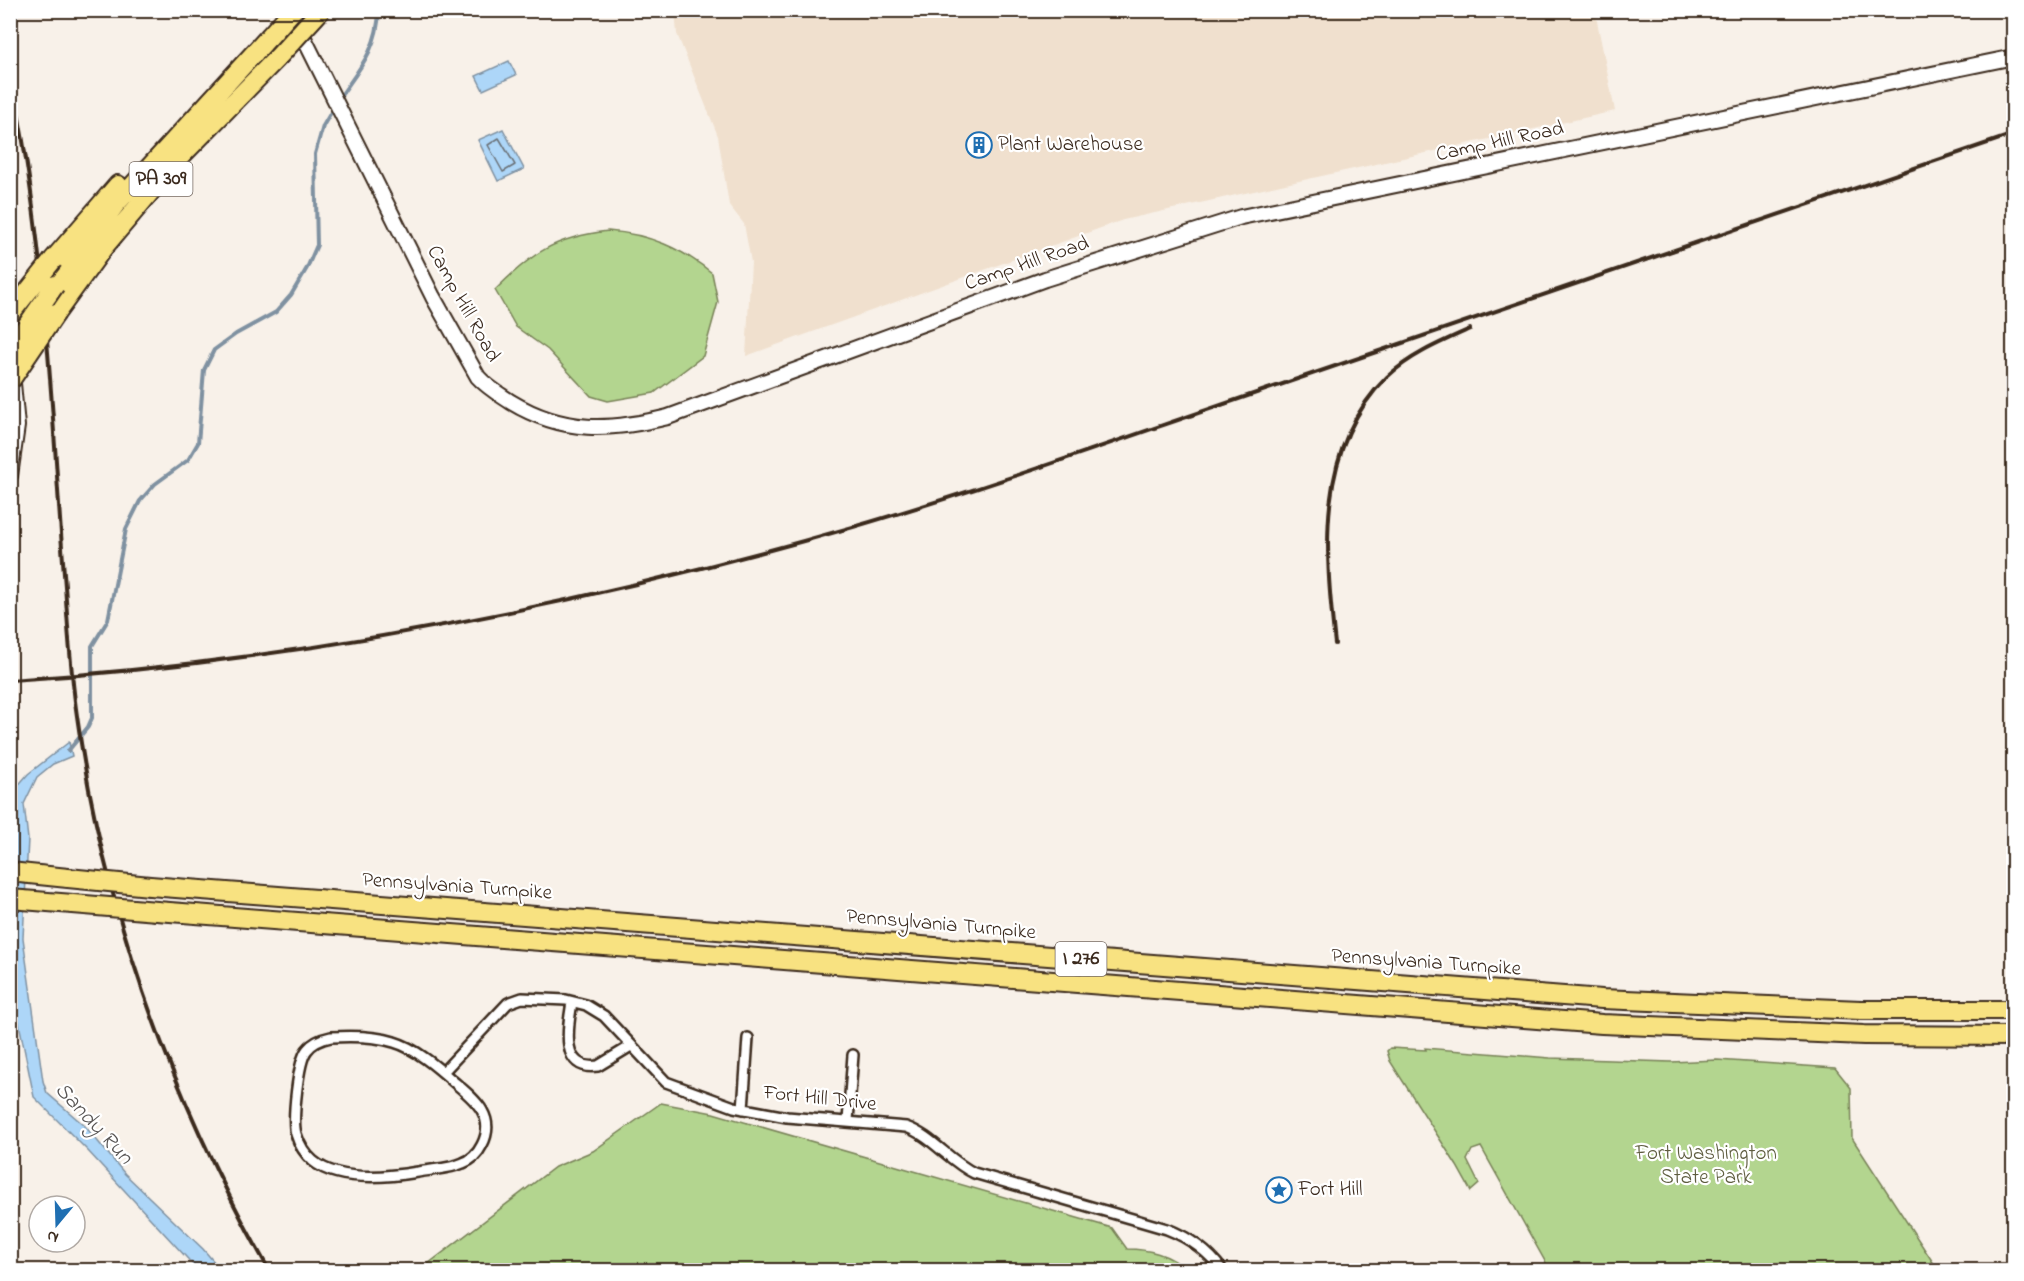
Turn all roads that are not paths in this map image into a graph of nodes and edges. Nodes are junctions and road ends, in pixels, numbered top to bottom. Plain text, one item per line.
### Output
1 (291, 10) edge
2 (321, 10) edge
3 (2013, 57) edge
4 (187, 125) junction
5 (10, 314) edge
6 (10, 350) edge
7 (10, 381) edge
8 (10, 476) edge
9 (10, 872) edge
10 (10, 899) edge
11 (572, 1002) junction
12 (2013, 1010) edge
13 (2013, 1035) edge
14 (748, 1038) dead end
15 (631, 1046) junction
16 (853, 1055) dead end
17 (443, 1072) junction
18 (742, 1108) junction
19 (848, 1121) junction
20 (1222, 1270) edge

1 - 3 street, Camp Hill Road
1 - 4 highway, PA 309, bridge
2 - 7 highway, PA 309, bridge
4 - 5 highway, bridge
4 - 6 highway, PA 309, bridge
6 - 8 street
9 - 12 highway, Pennsylvania Turnpike / I 276, bridge
10 - 13 highway, I 276, bridge
11 - 15 street, Fort Hill Drive
11 - 15 street
11 - 17 street, Fort Hill Drive
14 - 18 street
15 - 18 street, Fort Hill Drive
16 - 19 street
17 - 17 street
18 - 19 street, Fort Hill Drive
19 - 20 street, Fort Hill Drive

